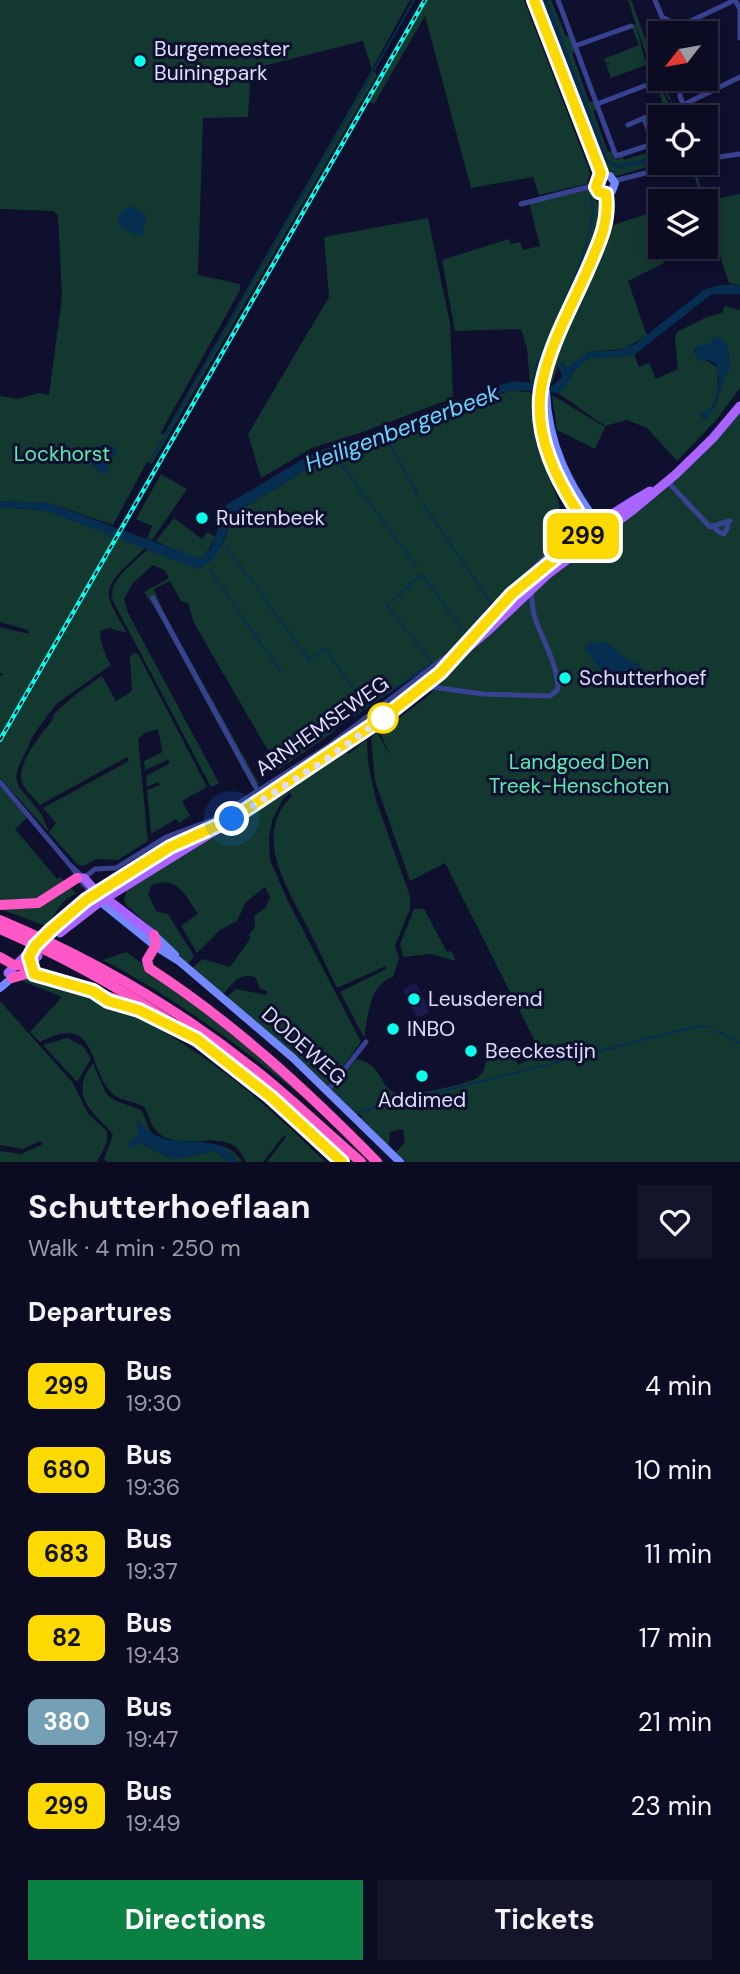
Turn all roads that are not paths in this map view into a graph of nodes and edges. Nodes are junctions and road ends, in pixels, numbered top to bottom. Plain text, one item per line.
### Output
1 (534, 0) edge
2 (558, 0) edge
3 (655, 0) edge
4 (735, 0) edge
5 (718, 3) edge
6 (670, 21) edge
7 (688, 21) edge
8 (631, 26) dead end
9 (740, 38) edge
10 (575, 46) junction
11 (740, 78) edge
12 (648, 85) edge
13 (681, 91) edge
14 (702, 91) edge
15 (707, 93) junction
16 (597, 104) junction
17 (683, 105) joint
18 (648, 117) edge
19 (644, 118) junction
20 (628, 125) dead end
21 (648, 130) edge
22 (648, 146) edge
23 (740, 154) edge
24 (718, 157) edge
25 (648, 168) edge
26 (602, 176) junction
27 (614, 181) junction
28 (596, 185) junction
29 (606, 194) junction
30 (521, 204) dead end
31 (740, 406) edge
32 (544, 407) junction
33 (666, 482) junction
34 (713, 526) junction
35 (602, 528) junction
36 (593, 534) junction
37 (548, 554) dead end
38 (531, 589) junction
39 (153, 598) dead end
40 (440, 673) junction
41 (424, 686) junction
42 (0, 782) edge
43 (258, 791) junction
44 (232, 819) junction
45 (82, 880) junction
46 (124, 886) junction
47 (99, 897) junction
48 (0, 905) edge
49 (123, 912) junction
50 (0, 920) edge
51 (0, 929) edge
52 (56, 931) dead end
53 (154, 941) junction
54 (32, 947) junction
55 (54, 949) junction
56 (1, 957) edge
57 (32, 970) junction
58 (8, 974) edge
59 (0, 988) edge
60 (197, 1039) junction
61 (366, 1042) dead end
62 (328, 1090) junction
63 (342, 1162) edge
64 (359, 1162) edge
65 (377, 1162) edge
66 (400, 1162) edge

1 - 26 main road
2 - 10 street
3 - 6 street
4 - 5 street
4 - 9 street
5 - 7 street
8 - 10 street
10 - 16 street
11 - 15 street
12 - 16 street
13 - 17 street
14 - 15 street
15 - 17 street
16 - 22 street
18 - 19 street
19 - 20 street
19 - 21 street
23 - 24 street
25 - 27 street
26 - 27 main road
26 - 28 main road
27 - 29 main road
28 - 29 main road
28 - 30 street
29 - 32 main road
31 - 33 main road, ARNHEMSEWEG
32 - 35 main road
32 - 36 main road
33 - 34 street
33 - 35 main road, ARNHEMSEWEG
34 - 34 street
35 - 36 main road, ARNHEMSEWEG
36 - 38 main road, ARNHEMSEWEG
36 - 40 main road, ARNHEMSEWEG
37 - 43 street, ARNHEMSEWEG
38 - 40 main road, ARNHEMSEWEG
38 - 41 street, ARNHEMSEWEG
39 - 43 street
40 - 41 main road, ARNHEMSEWEG
41 - 44 main road, ARNHEMSEWEG
42 - 45 street
43 - 45 street, ARNHEMSEWEG
44 - 46 main road, ARNHEMSEWEG
44 - 47 main road, ARNHEMSEWEG
45 - 47 main road
45 - 48 highway
46 - 47 main road, ARNHEMSEWEG
46 - 49 main road
47 - 49 main road, DODEWEG
47 - 52 main road
47 - 53 main road, DODEWEG
49 - 53 main road, DODEWEG
50 - 54 highway
51 - 54 highway
53 - 62 main road, DODEWEG
53 - 65 highway
54 - 55 highway
54 - 57 highway
54 - 58 main road
55 - 60 highway
55 - 64 highway
56 - 58 highway
57 - 58 highway
57 - 60 highway
58 - 59 main road
60 - 63 highway
61 - 62 street
62 - 66 main road, DODEWEG

